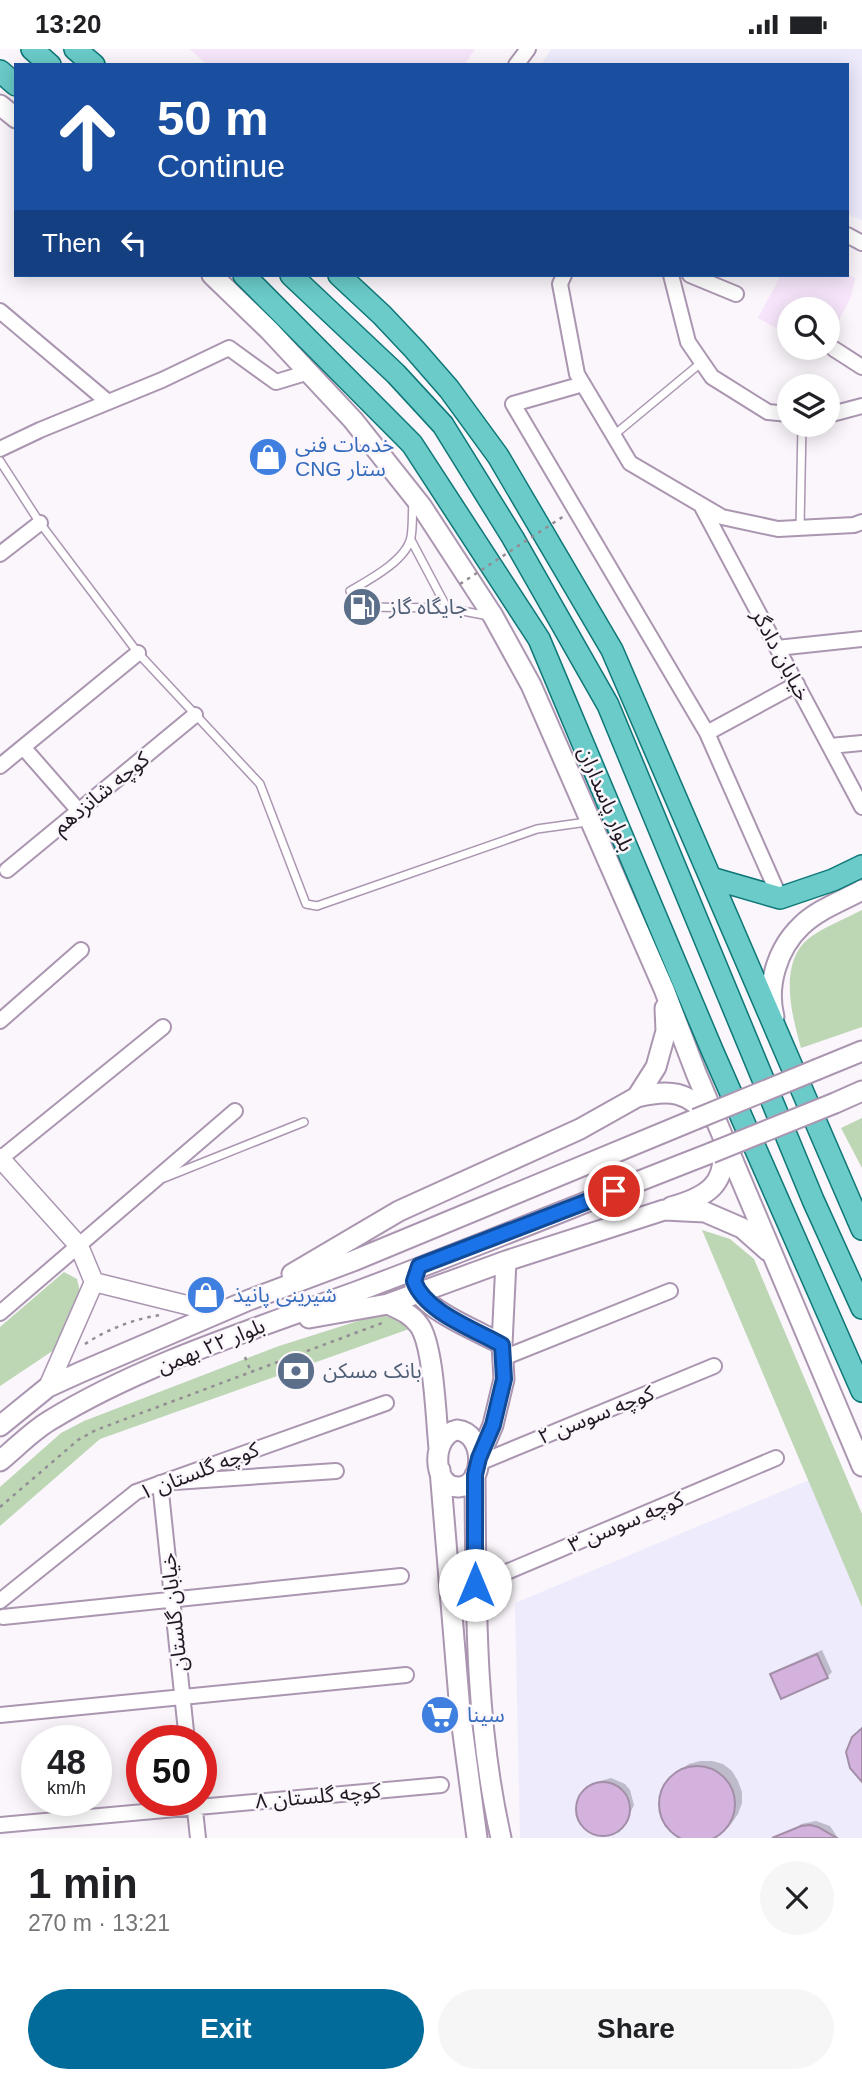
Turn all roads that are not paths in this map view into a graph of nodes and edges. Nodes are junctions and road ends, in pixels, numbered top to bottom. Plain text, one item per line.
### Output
1 (32, 49) edge
2 (75, 49) edge
3 (48, 63) edge
4 (92, 63) edge
5 (0, 71) edge
6 (14, 83) edge
7 (0, 105) edge
8 (14, 116) edge
9 (214, 277) edge
10 (246, 277) edge
11 (293, 277) edge
12 (341, 277) edge
13 (672, 277) edge
14 (695, 277) edge
15 (558, 278) edge
16 (736, 294) dead end
17 (0, 311) edge
18 (840, 353) edge
19 (702, 362) junction
20 (862, 367) edge
21 (309, 372) junction
22 (396, 374) junction
23 (583, 384) junction
24 (108, 402) junction
25 (862, 406) edge
26 (840, 412) edge
27 (777, 413) edge
28 (473, 424) junction
29 (614, 435) junction
30 (802, 437) edge
31 (0, 449) edge
32 (0, 461) edge
33 (413, 496) junction
34 (700, 504) junction
35 (862, 522) edge
36 (40, 523) junction
37 (800, 527) junction
38 (411, 540) junction
39 (0, 554) edge
40 (447, 608) junction
41 (493, 616) junction
42 (862, 639) edge
43 (777, 648) junction
44 (611, 650) junction
45 (138, 653) junction
46 (796, 684) junction
47 (608, 705) junction
48 (195, 715) junction
49 (707, 733) junction
50 (862, 743) edge
51 (830, 746) junction
52 (23, 747) junction
53 (0, 766) edge
54 (862, 807) edge
55 (79, 811) junction
56 (589, 821) junction
57 (862, 866) edge
58 (7, 870) dead end
59 (711, 878) junction
60 (862, 890) edge
61 (780, 898) junction
62 (81, 950) dead end
63 (664, 989) junction
64 (0, 1021) edge
65 (163, 1027) dead end
66 (780, 1039) junction
67 (862, 1051) edge
68 (862, 1091) edge
69 (637, 1097) junction
70 (235, 1111) dead end
71 (304, 1122) dead end
72 (0, 1158) edge
73 (835, 1166) junction
74 (153, 1182) junction
75 (862, 1199) edge
76 (664, 1210) junction
77 (862, 1230) edge
78 (79, 1246) junction
79 (774, 1257) junction
80 (506, 1261) junction
81 (419, 1266) junction
82 (94, 1282) junction
83 (670, 1291) dead end
84 (418, 1294) junction
85 (249, 1300) junction
86 (388, 1304) junction
87 (862, 1308) edge
88 (0, 1313) edge
89 (219, 1313) junction
90 (253, 1328) junction
91 (503, 1352) junction
92 (714, 1366) dead end
93 (48, 1387) junction
94 (862, 1391) edge
95 (386, 1403) dead end
96 (0, 1426) edge
97 (439, 1448) junction
98 (776, 1458) dead end
99 (0, 1461) edge
100 (478, 1465) junction
101 (862, 1466) edge
102 (440, 1470) junction
103 (337, 1471) dead end
104 (160, 1483) junction
105 (401, 1576) dead end
106 (475, 1585) junction
107 (172, 1599) junction
108 (0, 1601) edge
109 (3, 1618) dead end
110 (406, 1675) dead end
111 (183, 1697) junction
112 (0, 1715) edge
113 (186, 1725) edge
114 (441, 1785) dead end
115 (217, 1802) edge
116 (126, 1811) edge
117 (195, 1816) edge
118 (0, 1825) edge
119 (198, 1838) edge
120 (477, 1838) edge
121 (501, 1838) edge

1 - 3 main road
2 - 4 main road
5 - 6 main road
7 - 8 main road
9 - 21 main road
10 - 94 main road, بلوار پاسداران
11 - 22 main road, بلوار پاسداران
12 - 28 main road
13 - 19 street
14 - 16 street
15 - 23 street
17 - 24 street
18 - 20 street
19 - 27 street
19 - 29 lane
21 - 24 street
21 - 33 main road
22 - 28 main road
22 - 47 main road, بلوار پاسداران
23 - 29 street
23 - 49 street
24 - 31 street
25 - 26 street
28 - 44 main road
29 - 34 street
30 - 37 lane
32 - 36 lane
33 - 38 lane
33 - 41 main road
34 - 37 street
34 - 43 street, خیابان دادگر
35 - 37 street
36 - 39 street
36 - 45 lane
38 - 40 lane
38 - 40 lane
40 - 41 lane
41 - 56 main road
42 - 43 street
43 - 46 street, خیابان دادگر
44 - 47 main road
44 - 59 main road
45 - 48 lane
45 - 52 street
46 - 49 street
46 - 51 street, خیابان دادگر
47 - 87 main road, بلوار پاسداران
48 - 55 street, کوچه شانزدهم
48 - 56 lane
49 - 61 street
50 - 51 street
51 - 54 street, خیابان دادگر
52 - 53 street
52 - 55 street
55 - 58 street, کوچه شانزدهم
56 - 63 main road
57 - 61 main road
59 - 61 main road
59 - 66 main road
60 - 66 main road
62 - 64 street
63 - 69 main road
63 - 79 main road
65 - 72 street
66 - 73 main road
67 - 85 main road, بلوار ۲۲ بهمن, bridge
68 - 81 main road, بلوار ۲۲ بهمن, bridge
69 - 76 main road
69 - 85 main road
70 - 74 street
71 - 74 lane
72 - 78 street
73 - 75 main road
73 - 77 main road
74 - 78 street
76 - 79 main road
76 - 80 main road
78 - 82 street
78 - 88 street
79 - 101 main road
80 - 84 main road
80 - 91 main road
81 - 84 main road
81 - 90 main road, بلوار ۲۲ بهمن
82 - 89 street
82 - 93 street
83 - 91 street
84 - 86 main road
84 - 91 main road
85 - 89 main road, بلوار ۲۲ بهمن
86 - 90 main road
86 - 97 main road
89 - 93 main road, بلوار ۲۲ بهمن
90 - 99 main road, بلوار ۲۲ بهمن
91 - 100 main road
92 - 100 street, کوچه سوسن ۲
93 - 96 main road, بلوار ۲۲ بهمن
95 - 104 street, کوچه گلستان ۱
97 - 100 main road
97 - 102 main road
98 - 106 street, کوچه سوسن ۳
100 - 102 main road
100 - 106 main road
102 - 120 main road
103 - 104 street
104 - 107 street, خیابان گلستان
104 - 108 street, کوچه گلستان ۱
105 - 107 street
106 - 121 main road
107 - 109 street
107 - 111 street, خیابان گلستان
110 - 111 street
111 - 112 street
111 - 113 street, خیابان گلستان
114 - 115 street, کوچه گلستان ۸
116 - 118 street, کوچه گلستان ۸
117 - 119 street

